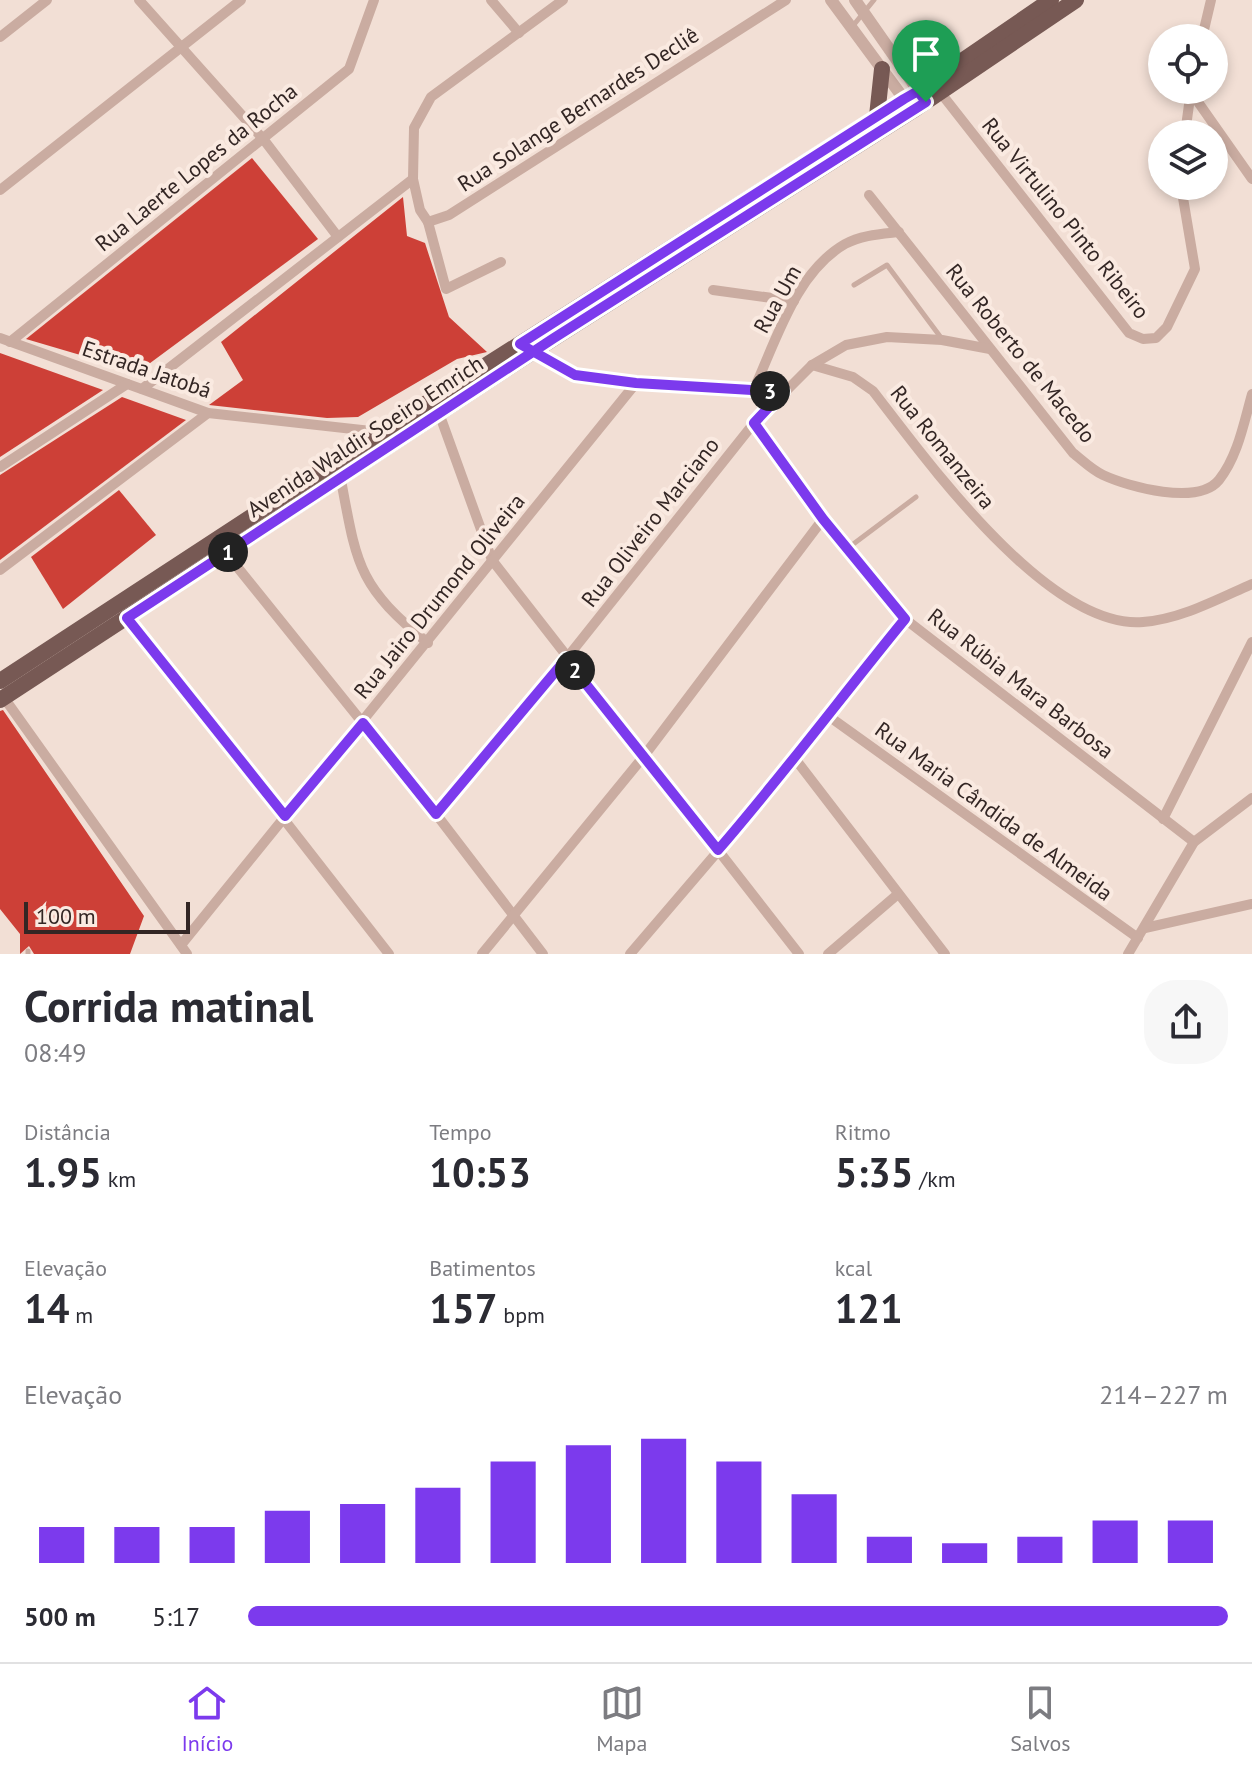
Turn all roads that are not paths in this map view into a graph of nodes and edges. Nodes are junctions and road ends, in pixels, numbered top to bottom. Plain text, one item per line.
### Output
1 (47, 0) edge
2 (139, 0) edge
3 (241, 0) edge
4 (374, 0) edge
5 (491, 0) edge
6 (563, 0) edge
7 (786, 0) edge
8 (831, 0) edge
9 (855, 0) edge
10 (874, 0) edge
11 (1051, 0) edge
12 (1076, 0) edge
13 (1211, 0) edge
14 (865, 15) junction
15 (1205, 24) edge
16 (851, 28) junction
17 (519, 33) junction
18 (0, 37) edge
19 (181, 50) junction
20 (882, 69) junction
21 (920, 99) junction
22 (1200, 104) edge
23 (877, 116) junction
24 (264, 140) junction
25 (413, 179) junction
26 (1252, 179) edge
27 (0, 190) edge
28 (869, 195) dead end
29 (1183, 200) edge
30 (428, 222) junction
31 (899, 232) junction
32 (338, 237) junction
33 (501, 262) dead end
34 (854, 285) dead end
35 (713, 290) dead end
36 (794, 301) junction
37 (5, 340) edge
38 (942, 340) junction
39 (527, 347) junction
40 (990, 349) junction
41 (812, 365) junction
42 (636, 383) junction
43 (127, 384) junction
44 (142, 389) junction
45 (754, 389) junction
46 (783, 392) junction
47 (1252, 394) edge
48 (208, 413) junction
49 (439, 413) junction
50 (754, 423) junction
51 (381, 432) junction
52 (0, 467) edge
53 (341, 480) junction
54 (916, 497) dead end
55 (823, 519) junction
56 (847, 549) junction
57 (226, 553) junction
58 (492, 560) junction
59 (0, 570) edge
60 (1252, 584) edge
61 (127, 618) junction
62 (905, 619) junction
63 (1252, 642) edge
64 (428, 643) junction
65 (566, 659) junction
66 (1, 692) edge
67 (827, 715) junction
68 (363, 723) junction
69 (644, 756) junction
70 (796, 760) junction
71 (1252, 798) edge
72 (436, 814) junction
73 (285, 816) junction
74 (1163, 819) junction
75 (1194, 842) junction
76 (718, 850) junction
77 (898, 894) junction
78 (1252, 904) edge
79 (514, 915) junction
80 (1145, 928) junction
81 (1138, 938) junction
82 (184, 950) edge
83 (389, 954) edge
84 (482, 954) edge
85 (543, 954) edge
86 (630, 954) edge
87 (799, 954) edge
88 (828, 954) edge
89 (945, 954) edge
90 (1128, 954) edge

1 - 18 street
2 - 19 street
3 - 19 street
4 - 24 street, Rua Laerte Lopes da Rocha
5 - 17 street
6 - 17 street
7 - 30 street, Rua Solange Bernardes Decliê
8 - 16 street
9 - 14 street
10 - 14 lane
11 - 21 main road, Avenida Waldir Soeiro Emrich
12 - 21 main road, Avenida Waldir Soeiro Emrich
13 - 15 street
14 - 16 lane
14 - 21 street
16 - 20 street
17 - 25 street
19 - 24 street
19 - 27 street
20 - 21 street
20 - 23 main road
21 - 23 main road, Avenida Waldir Soeiro Emrich
21 - 29 street, Rua Virtulino Pinto Ribeiro
21 - 39 main road, Avenida Waldir Soeiro Emrich
22 - 26 street
23 - 39 main road, Avenida Waldir Soeiro Emrich
24 - 32 street
24 - 37 street, Rua Laerte Lopes da Rocha
25 - 30 street
25 - 32 street
28 - 31 street, Rua Roberto de Macedo
30 - 33 street
31 - 36 street, Rua Um
31 - 40 street, Rua Roberto de Macedo
32 - 44 street
34 - 38 lane
35 - 36 street
36 - 45 street, Rua Um
37 - 43 street, Estrada Jatobá
38 - 40 street, Rua Oliveiro Marciano
38 - 41 street, Rua Oliveiro Marciano
39 - 42 street
39 - 49 main road, Avenida Waldir Soeiro Emrich
39 - 51 main road, Avenida Waldir Soeiro Emrich
40 - 47 street, Rua Roberto de Macedo
41 - 46 street, Rua Oliveiro Marciano
41 - 60 street, Rua Romanzeira
42 - 45 street
42 - 58 street, Rua Jairo Drumond Oliveira
43 - 44 street, Estrada Jatobá
43 - 52 street
44 - 48 street, Estrada Jatobá
45 - 46 street
46 - 50 street, Rua Oliveiro Marciano
48 - 51 street, Estrada Jatobá
48 - 59 street
49 - 53 main road, Avenida Waldir Soeiro Emrich
49 - 58 street
50 - 55 street, Rua Rúbia Mara Barbosa
50 - 65 street, Rua Oliveiro Marciano
51 - 66 main road, Avenida Waldir Soeiro Emrich
53 - 57 main road, Avenida Waldir Soeiro Emrich
53 - 64 street
54 - 56 lane
55 - 56 street, Rua Rúbia Mara Barbosa
55 - 69 street
56 - 62 street, Rua Rúbia Mara Barbosa
57 - 61 main road, Avenida Waldir Soeiro Emrich
57 - 68 street
58 - 64 street, Rua Jairo Drumond Oliveira
58 - 65 street
61 - 66 main road, Avenida Waldir Soeiro Emrich
61 - 73 street
62 - 67 street
62 - 74 street, Rua Rúbia Mara Barbosa
63 - 74 street
64 - 68 street, Rua Jairo Drumond Oliveira
65 - 69 street
65 - 72 street, Rua Oliveiro Marciano
66 - 82 street
67 - 70 street
67 - 81 street, Rua Maria Cândida de Almeida
68 - 72 street
68 - 73 street, Rua Jairo Drumond Oliveira
69 - 76 street
69 - 79 street
70 - 76 street
70 - 77 street
71 - 75 street
72 - 79 street
73 - 82 street, Rua Jairo Drumond Oliveira
73 - 83 street
74 - 75 street, Rua Rúbia Mara Barbosa
75 - 80 street
76 - 86 street
76 - 87 street
77 - 88 street
77 - 89 street
78 - 80 street
79 - 84 street
79 - 85 street
80 - 81 street
81 - 90 street

